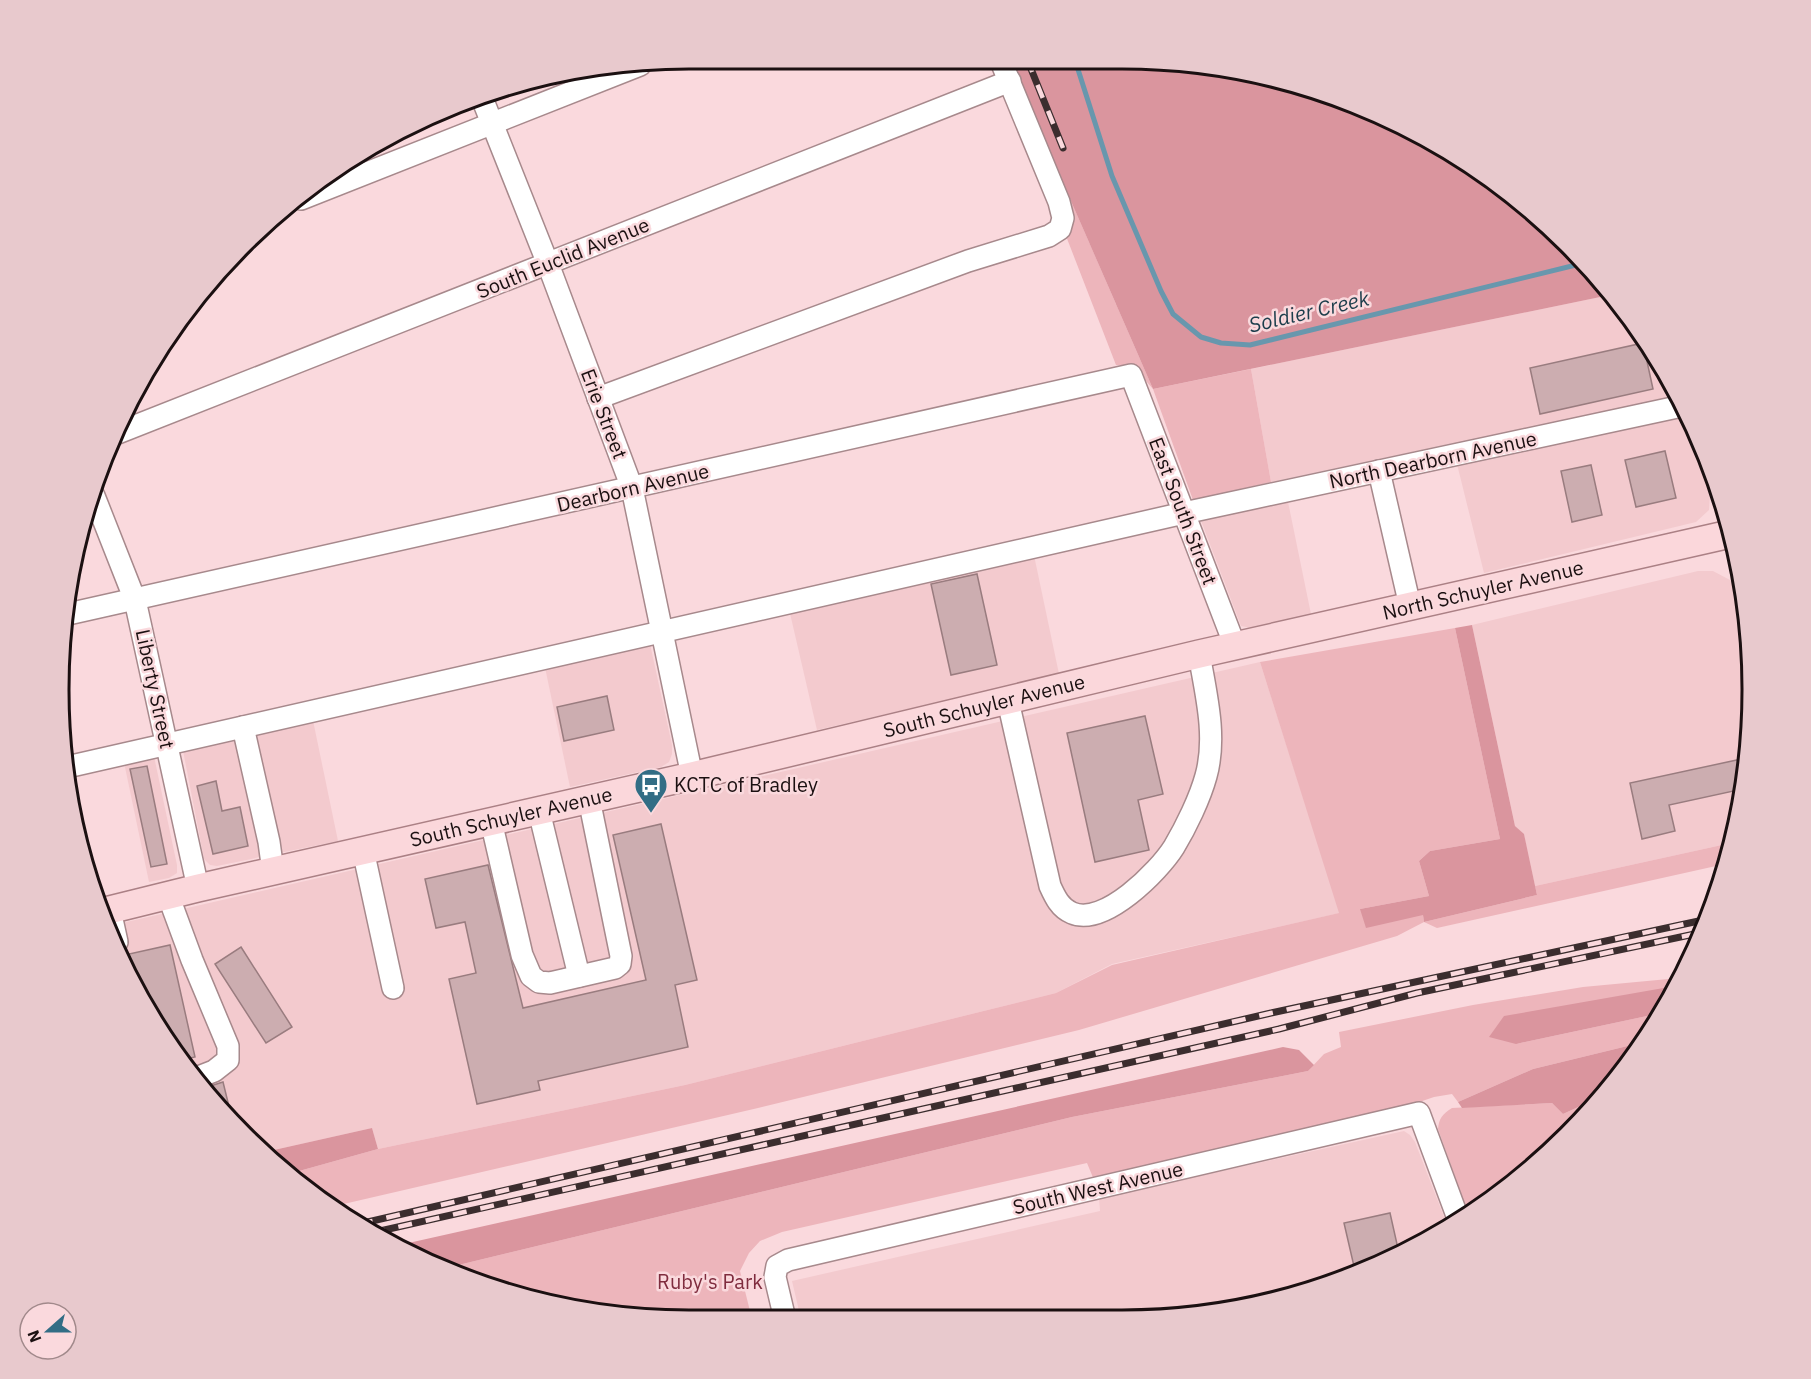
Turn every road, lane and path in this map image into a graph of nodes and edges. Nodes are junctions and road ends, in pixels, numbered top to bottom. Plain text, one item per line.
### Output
1 (1005, 69) edge
2 (620, 73) edge
3 (1010, 81) junction
4 (484, 104) edge
5 (492, 124) junction
6 (320, 192) edge
7 (548, 264) junction
8 (1131, 375) joint
9 (598, 398) junction
10 (1674, 408) edge
11 (126, 431) edge
12 (1379, 471) junction
13 (632, 488) junction
14 (97, 505) edge
15 (1184, 513) junction
16 (1723, 536) edge
17 (135, 600) junction
18 (1410, 606) junction
19 (74, 613) edge
20 (662, 632) junction
21 (1235, 646) junction
22 (1199, 654) junction
23 (1008, 701) junction
24 (243, 727) junction
25 (166, 744) junction
26 (74, 765) edge
27 (692, 776) junction
28 (590, 799) junction
29 (539, 811) junction
30 (491, 822) junction
31 (363, 850) junction
32 (273, 871) junction
33 (198, 888) junction
34 (168, 895) junction
35 (110, 910) edge
36 (579, 976) junction
37 (393, 988) dead end
38 (204, 1075) edge
39 (1456, 1212) edge
40 (783, 1310) edge

1 - 3 street
2 - 5 street
3 - 7 street, South Euclid Avenue
3 - 9 street
4 - 5 street, Erie Street
5 - 6 street
5 - 7 street, Erie Street
7 - 9 street, Erie Street
7 - 11 street, South Euclid Avenue
8 - 13 street, Dearborn Avenue
8 - 15 street, East South Street
9 - 13 street, Erie Street
10 - 12 street, North Dearborn Avenue
12 - 15 street, North Dearborn Avenue
12 - 18 street
13 - 17 street, Dearborn Avenue
13 - 20 street, Erie Street
14 - 17 street, Liberty Street
15 - 20 street, North Dearborn Avenue
15 - 21 street, East South Street
16 - 18 main road, North Schuyler Avenue
17 - 19 street, Dearborn Avenue
17 - 25 street, Liberty Street
18 - 21 main road, North Schuyler Avenue
20 - 24 street, North Dearborn Avenue
20 - 27 street, Erie Street
21 - 22 main road, South Schuyler Avenue
22 - 23 main road, South Schuyler Avenue
22 - 23 street
23 - 27 main road, South Schuyler Avenue
24 - 25 street, North Dearborn Avenue
24 - 32 street
25 - 26 street, North Dearborn Avenue
25 - 33 street, Liberty Street
27 - 28 main road, South Schuyler Avenue
28 - 29 main road, South Schuyler Avenue
28 - 36 street
29 - 30 main road, South Schuyler Avenue
29 - 36 street
30 - 31 main road, South Schuyler Avenue
30 - 36 street
31 - 32 main road, South Schuyler Avenue
31 - 37 street
32 - 33 main road, South Schuyler Avenue
33 - 34 main road, South Schuyler Avenue
34 - 35 main road, South Schuyler Avenue
34 - 38 street
39 - 40 street, South West Avenue

